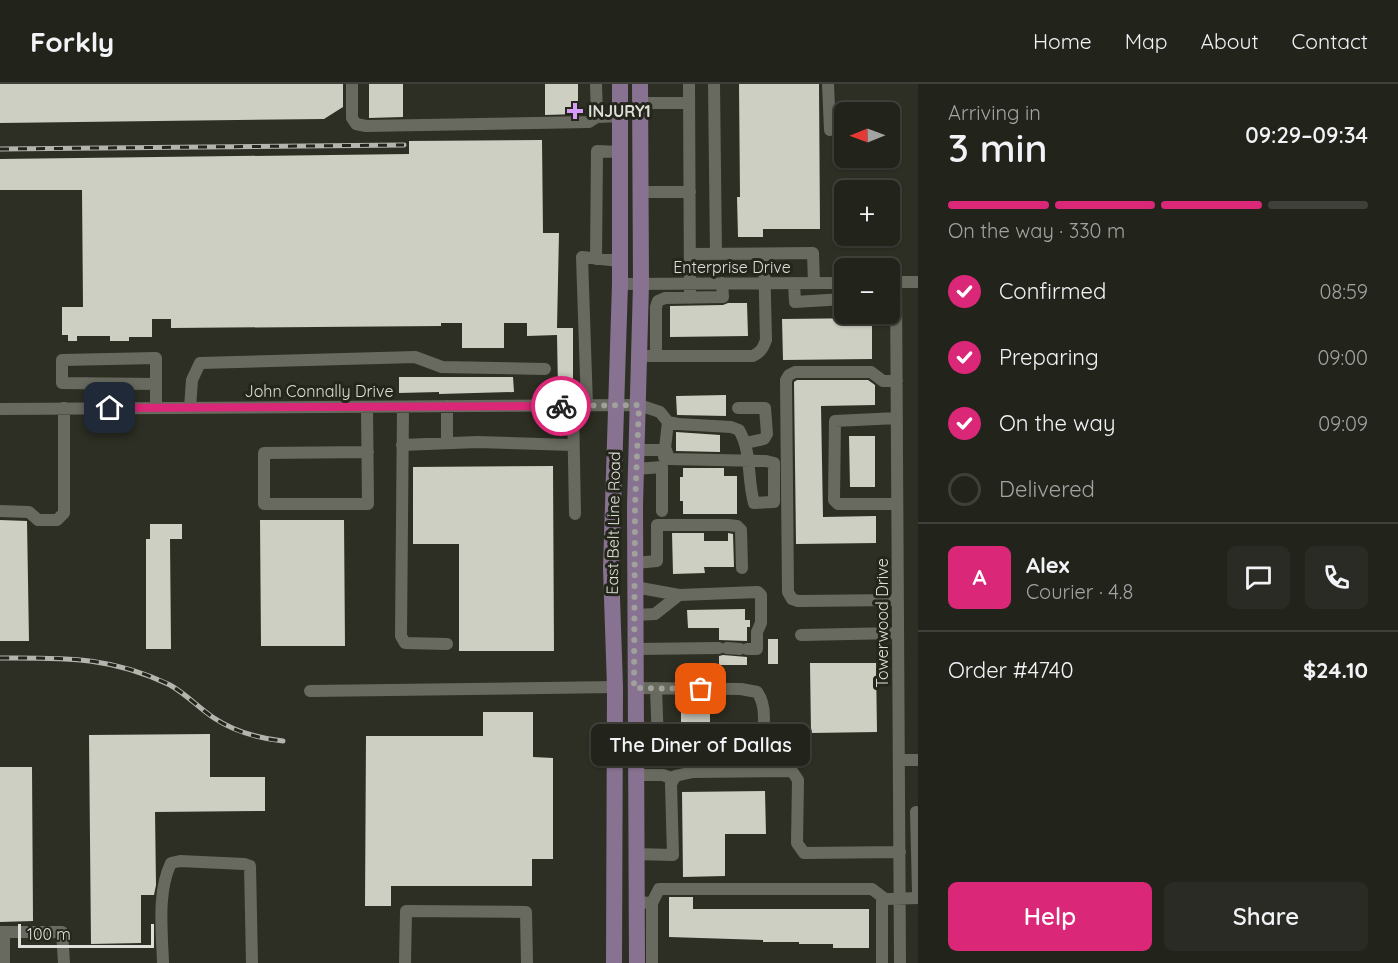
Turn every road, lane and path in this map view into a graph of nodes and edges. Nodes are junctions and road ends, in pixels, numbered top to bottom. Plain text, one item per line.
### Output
1 (352, 84) edge
2 (596, 84) edge
3 (620, 84) edge
4 (640, 84) edge
5 (689, 84) edge
6 (714, 84) edge
7 (828, 84) edge
8 (640, 103) junction
9 (689, 103) junction
10 (620, 116) junction
11 (597, 117) junction
12 (830, 130) dead end
13 (620, 152) junction
14 (641, 192) junction
15 (690, 192) junction
16 (690, 254) junction
17 (716, 254) junction
18 (764, 254) junction
19 (596, 259) junction
20 (620, 261) junction
21 (900, 282) edge
22 (918, 282) edge
23 (722, 283) junction
24 (765, 283) junction
25 (794, 283) junction
26 (814, 283) junction
27 (834, 283) edge
28 (620, 284) junction
29 (641, 284) junction
30 (690, 284) junction
31 (690, 298) junction
32 (834, 300) edge
33 (895, 324) edge
34 (648, 356) junction
35 (545, 369) dead end
36 (897, 381) junction
37 (156, 384) junction
38 (616, 405) junction
39 (639, 405) junction
40 (447, 406) junction
41 (573, 406) junction
42 (587, 406) junction
43 (367, 407) junction
44 (403, 407) junction
45 (0, 408) edge
46 (64, 408) junction
47 (156, 408) junction
48 (190, 408) junction
49 (738, 408) dead end
50 (897, 418) junction
51 (668, 422) junction
52 (447, 443) junction
53 (745, 443) junction
54 (402, 445) junction
55 (573, 445) junction
56 (637, 450) junction
57 (666, 450) junction
58 (368, 452) junction
59 (662, 467) junction
60 (636, 469) junction
61 (897, 504) junction
62 (0, 511) edge
63 (662, 511) dead end
64 (575, 514) dead end
65 (635, 525) junction
66 (657, 525) junction
67 (635, 564) junction
68 (741, 568) dead end
69 (635, 587) junction
70 (680, 595) junction
71 (898, 600) junction
72 (635, 615) junction
73 (898, 633) junction
74 (801, 635) dead end
75 (447, 644) dead end
76 (635, 649) junction
77 (615, 687) junction
78 (634, 688) junction
79 (656, 688) junction
80 (310, 691) dead end
81 (635, 744) junction
82 (658, 744) junction
83 (899, 760) junction
84 (918, 760) edge
85 (635, 775) junction
86 (674, 779) junction
87 (900, 812) junction
88 (917, 813) edge
89 (900, 852) junction
90 (636, 854) junction
91 (918, 892) edge
92 (900, 898) junction
93 (918, 898) edge
94 (885, 899) junction
95 (644, 903) junction
96 (2, 932) edge
97 (4, 963) edge
98 (64, 963) edge
99 (163, 963) edge
100 (252, 963) edge
101 (405, 963) edge
102 (526, 963) edge
103 (614, 963) edge
104 (637, 963) edge
105 (652, 963) edge
106 (882, 963) edge
107 (900, 963) edge

1 - 11 street
2 - 11 street
3 - 10 main road, East Belt Line Road
4 - 8 main road, East Belt Line Road
5 - 9 street
6 - 17 street
7 - 12 street
8 - 9 street
8 - 14 main road, East Belt Line Road
9 - 15 street
10 - 11 street
10 - 13 main road, East Belt Line Road
13 - 19 street
13 - 20 main road, East Belt Line Road
14 - 15 street
14 - 29 main road, East Belt Line Road
15 - 16 street
16 - 17 street
16 - 30 street
17 - 18 street
18 - 24 street
18 - 26 street
19 - 20 street
19 - 42 street
20 - 28 main road, East Belt Line Road
21 - 22 street
23 - 24 street, Enterprise Drive
23 - 30 street, Enterprise Drive
23 - 31 street
24 - 25 street, Enterprise Drive
24 - 34 street
25 - 26 street, Enterprise Drive
25 - 32 street
26 - 27 street, Enterprise Drive
28 - 29 street, Enterprise Drive
28 - 38 main road, East Belt Line Road
29 - 30 street, Enterprise Drive
29 - 34 main road, East Belt Line Road
30 - 31 street
31 - 34 street
33 - 36 street, Towerwood Drive
34 - 39 main road, East Belt Line Road
35 - 48 street
36 - 50 street, Towerwood Drive
36 - 71 street
37 - 37 street
37 - 47 street
38 - 39 street, John Connally Drive
38 - 42 street, John Connally Drive
38 - 77 main road, East Belt Line Road
39 - 51 street
39 - 56 main road, East Belt Line Road
40 - 41 street, John Connally Drive
40 - 44 street, John Connally Drive
40 - 52 street
41 - 42 street, John Connally Drive
41 - 55 street
43 - 44 street, John Connally Drive
43 - 48 street, John Connally Drive
43 - 58 street
44 - 54 street
45 - 46 street, John Connally Drive
46 - 47 street, John Connally Drive
46 - 62 street
47 - 48 street, John Connally Drive
49 - 53 street
50 - 61 street, Towerwood Drive
50 - 61 street
51 - 53 street
51 - 57 street
52 - 54 street
52 - 55 street
53 - 57 street
54 - 75 street
55 - 64 street
56 - 57 street
56 - 60 main road, East Belt Line Road
57 - 59 street
58 - 58 street
59 - 60 street
59 - 63 street
60 - 65 main road, East Belt Line Road
61 - 71 street, Towerwood Drive
65 - 66 street
65 - 67 main road, East Belt Line Road
66 - 67 street
66 - 68 street
67 - 69 main road, East Belt Line Road
69 - 70 street
69 - 72 main road, East Belt Line Road
70 - 72 street
70 - 76 street
71 - 73 street, Towerwood Drive
72 - 76 main road, East Belt Line Road
73 - 74 street
73 - 83 street, Towerwood Drive
76 - 78 main road, East Belt Line Road
77 - 78 main road
77 - 80 street
77 - 103 main road, East Belt Line Road
78 - 79 street
78 - 81 main road, East Belt Line Road
79 - 82 street
79 - 82 street
81 - 82 street
81 - 85 main road, East Belt Line Road
83 - 84 street
83 - 87 street, Towerwood Drive
85 - 86 street
85 - 90 main road, East Belt Line Road
86 - 89 street
86 - 90 street
87 - 88 street
87 - 89 street, Towerwood Drive
88 - 91 street
89 - 92 street, Towerwood Drive
90 - 95 main road, East Belt Line Road
92 - 93 street
92 - 94 street
92 - 107 street, Towerwood Drive
94 - 95 street
94 - 106 street
95 - 104 main road, East Belt Line Road
95 - 105 street
96 - 97 street
96 - 98 street
99 - 100 street
101 - 102 street

